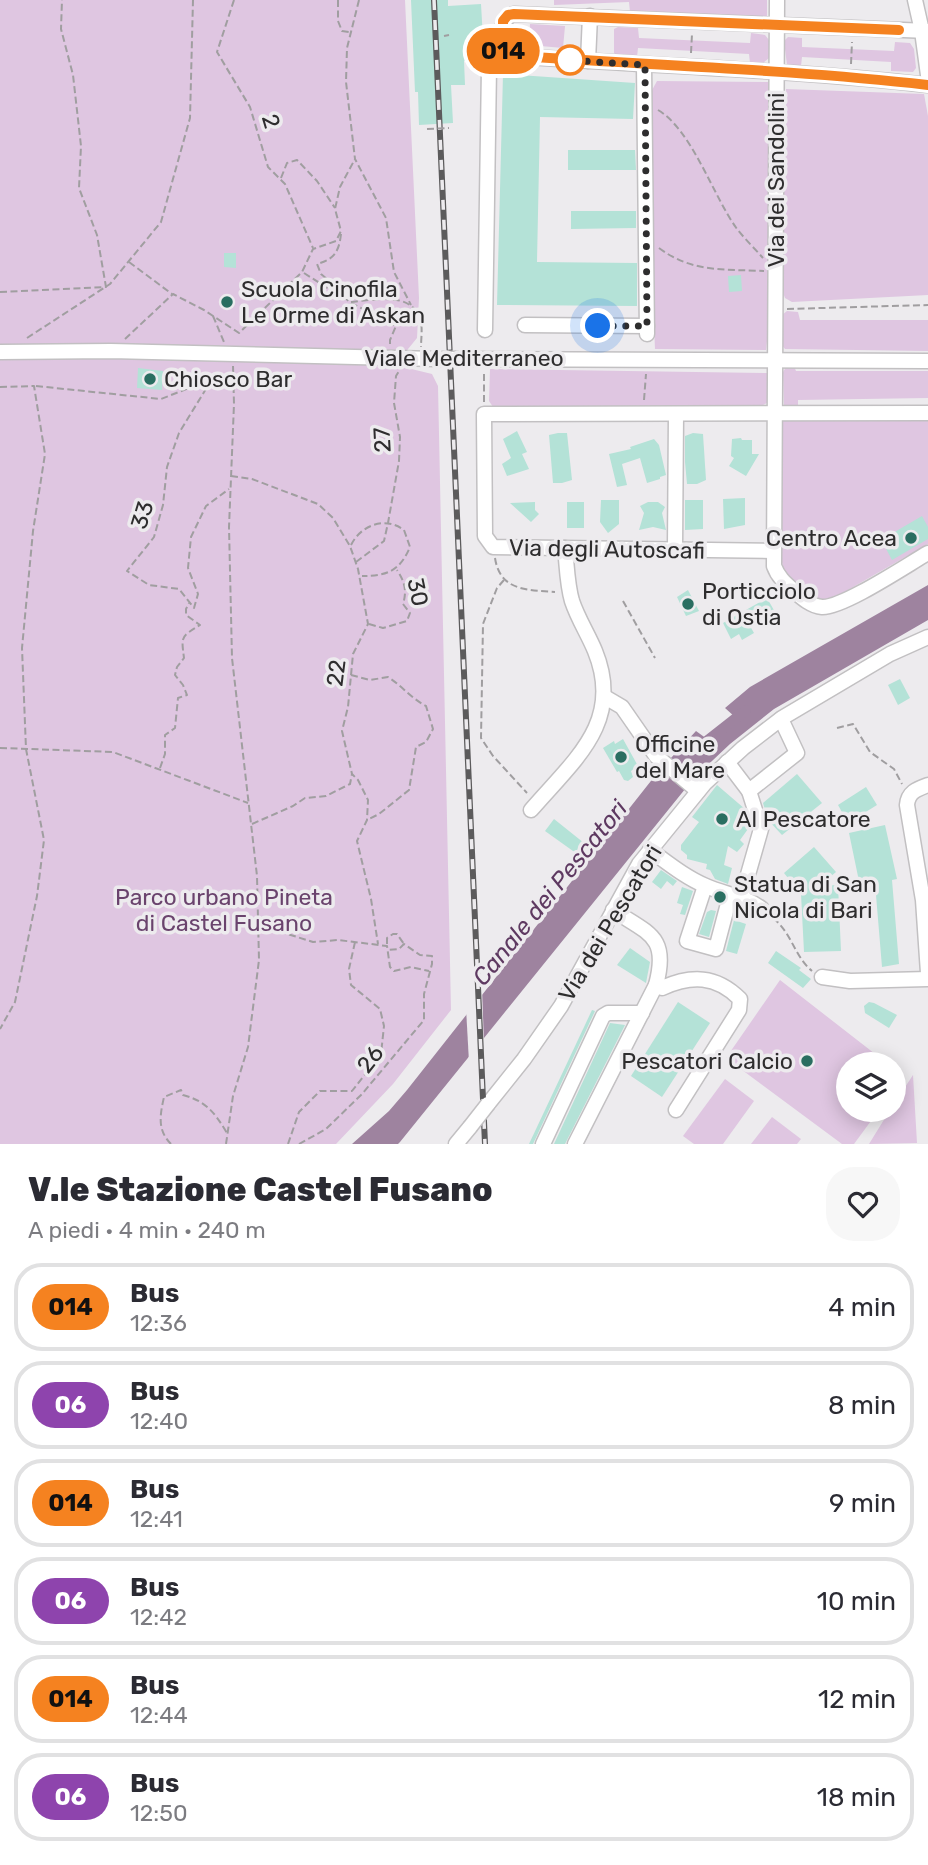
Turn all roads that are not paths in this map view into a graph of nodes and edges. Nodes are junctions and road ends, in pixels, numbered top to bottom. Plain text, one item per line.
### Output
1 (777, 0) edge
2 (915, 0) edge
3 (590, 16) junction
4 (776, 25) junction
5 (925, 31) edge
6 (503, 55) junction
7 (588, 61) junction
8 (645, 65) junction
9 (776, 72) junction
10 (928, 75) edge
11 (928, 85) edge
12 (525, 325) dead end
13 (485, 330) dead end
14 (0, 352) edge
15 (774, 360) junction
16 (928, 361) edge
17 (928, 412) edge
18 (774, 413) junction
19 (676, 414) junction
20 (565, 548) junction
21 (675, 550) junction
22 (773, 551) junction
23 (928, 553) edge
24 (928, 637) edge
25 (605, 697) junction
26 (781, 719) junction
27 (727, 762) junction
28 (928, 785) edge
29 (698, 791) junction
30 (749, 791) junction
31 (531, 810) dead end
32 (650, 850) junction
33 (705, 886) junction
34 (736, 898) junction
35 (762, 909) road end
36 (613, 910) junction
37 (928, 973) edge
38 (822, 977) road end
39 (928, 979) edge
40 (656, 985) junction
41 (642, 1013) junction
42 (676, 1110) dead end
43 (456, 1144) edge
44 (543, 1144) edge
45 (575, 1144) edge

1 - 4 street, Via dei Sandolini
2 - 5 street
3 - 4 street
3 - 6 street
3 - 7 street
4 - 5 street
4 - 9 street, Via dei Sandolini
5 - 10 street
6 - 7 street
6 - 13 street
7 - 8 street
8 - 9 street
8 - 12 street
9 - 11 street
9 - 15 street, Via dei Sandolini
14 - 15 street, Viale Mediterraneo, bridge
15 - 16 street, Viale Mediterraneo
15 - 18 street, Via dei Sandolini
17 - 18 street
18 - 19 street
18 - 22 street, Via dei Sandolini
19 - 20 street, Via degli Autoscafi
19 - 21 street
20 - 21 street, Via degli Autoscafi
20 - 25 street
21 - 22 street, Via degli Autoscafi
22 - 23 street, Via dei Sandolini
24 - 26 street, Via dei Pescatori
25 - 29 street
25 - 31 street
26 - 27 street, Via dei Pescatori
26 - 30 street
27 - 29 street, Via dei Pescatori
27 - 30 street
28 - 37 street
29 - 32 street, Via dei Pescatori
30 - 34 street
32 - 33 street
32 - 36 street, Via dei Pescatori
33 - 34 street
33 - 34 street
34 - 35 street
36 - 40 street
36 - 43 street, Via dei Pescatori, bridge
38 - 39 street
40 - 41 street
40 - 42 street
41 - 44 street
41 - 45 street

